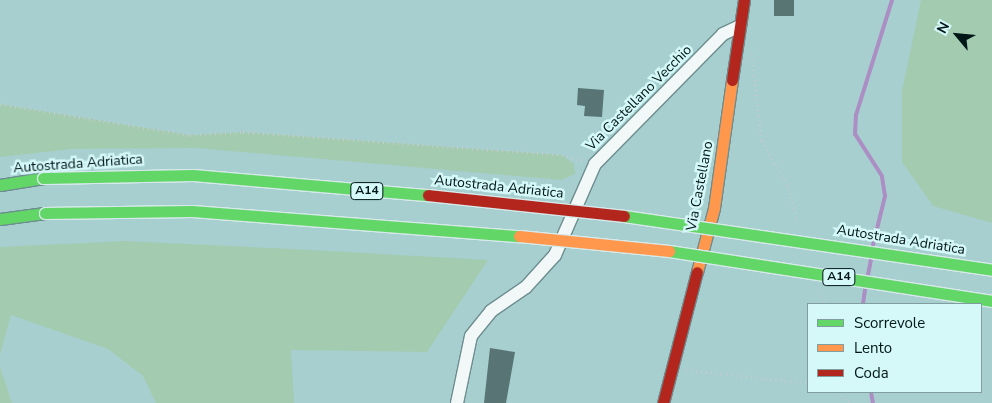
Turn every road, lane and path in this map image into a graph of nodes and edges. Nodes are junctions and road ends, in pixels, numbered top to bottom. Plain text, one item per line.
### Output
1 (744, 0) edge
2 (740, 26) junction
3 (752, 52) dead end
4 (0, 104) edge
5 (595, 164) junction
6 (0, 185) edge
7 (0, 219) edge
8 (798, 226) dead end
9 (992, 270) edge
10 (816, 287) dead end
11 (992, 301) edge
12 (827, 303) edge
13 (692, 371) dead end
14 (807, 383) edge
15 (839, 393) edge
16 (457, 403) edge
17 (662, 403) edge
18 (850, 403) edge

1 - 2 main road, Via Castellano
2 - 5 street, Via Castellano Vecchio
2 - 17 main road, Via Castellano
3 - 8 path
4 - 5 path
5 - 16 street, Via Castellano Vecchio
6 - 9 main road, Autostrada Adriatica / A14, bridge
7 - 11 main road, A14, bridge
10 - 12 path
13 - 14 path
15 - 18 path

